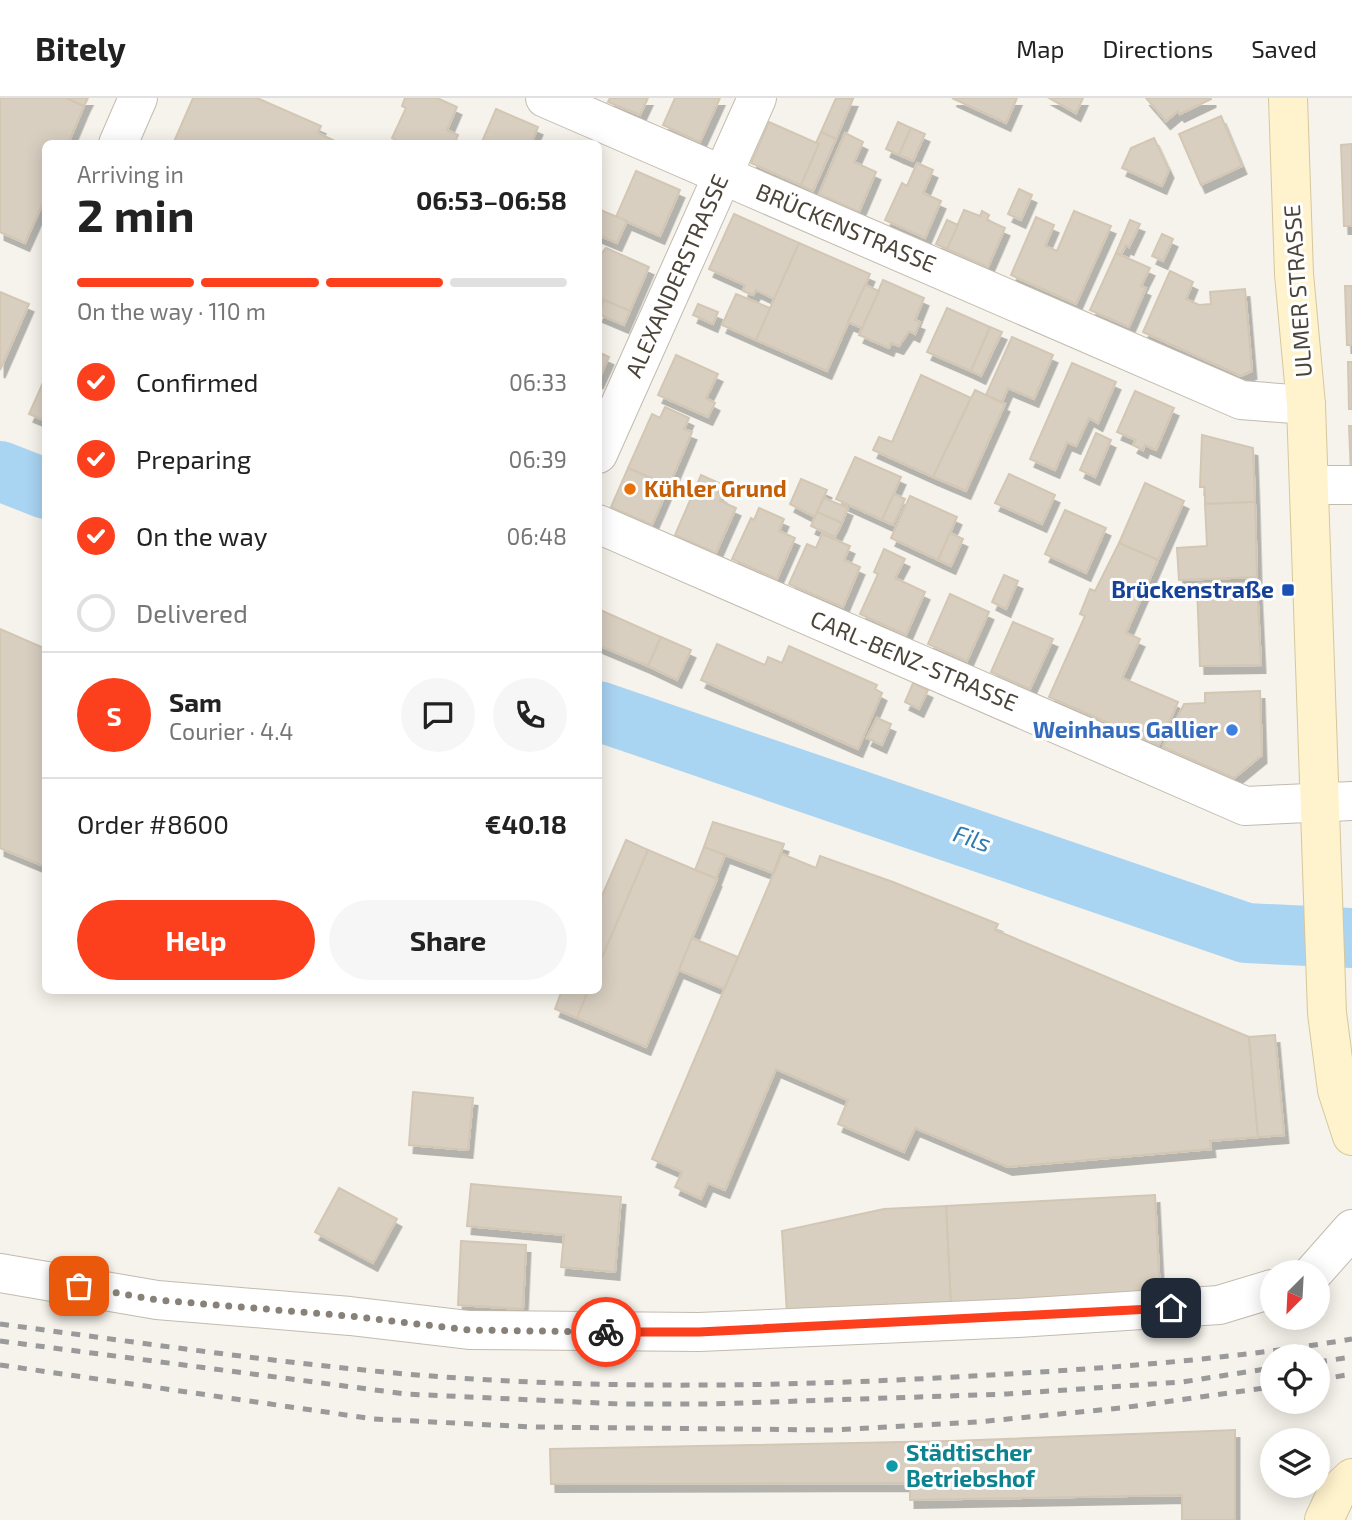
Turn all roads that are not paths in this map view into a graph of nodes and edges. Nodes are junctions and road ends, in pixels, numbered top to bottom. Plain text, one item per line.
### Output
1 (138, 98) edge
2 (545, 98) edge
3 (757, 98) edge
4 (1288, 98) edge
5 (120, 140) edge
6 (722, 175) junction
7 (1306, 405) junction
8 (602, 445) edge
9 (1309, 485) junction
10 (1352, 485) edge
11 (602, 526) edge
12 (1336, 801) edge
13 (1352, 1136) edge
14 (1352, 1229) edge
15 (1325, 1260) edge
16 (1352, 1270) edge
17 (0, 1273) edge
18 (1330, 1274) edge
19 (1260, 1293) edge
20 (1352, 1478) edge
21 (1324, 1520) edge

1 - 5 street
2 - 6 street, BRÜCKENSTRASSE
3 - 6 street, ALEXANDERSTRASSE
4 - 7 main road, ULMER STRASSE
6 - 7 street, BRÜCKENSTRASSE
6 - 8 street, ALEXANDERSTRASSE
7 - 9 main road, ULMER STRASSE
9 - 10 street
9 - 12 main road, ULMER STRASSE
11 - 12 street, CARL-BENZ-STRASSE
12 - 13 main road, ULMER STRASSE
14 - 15 street
16 - 18 street
17 - 19 street
20 - 21 main road

